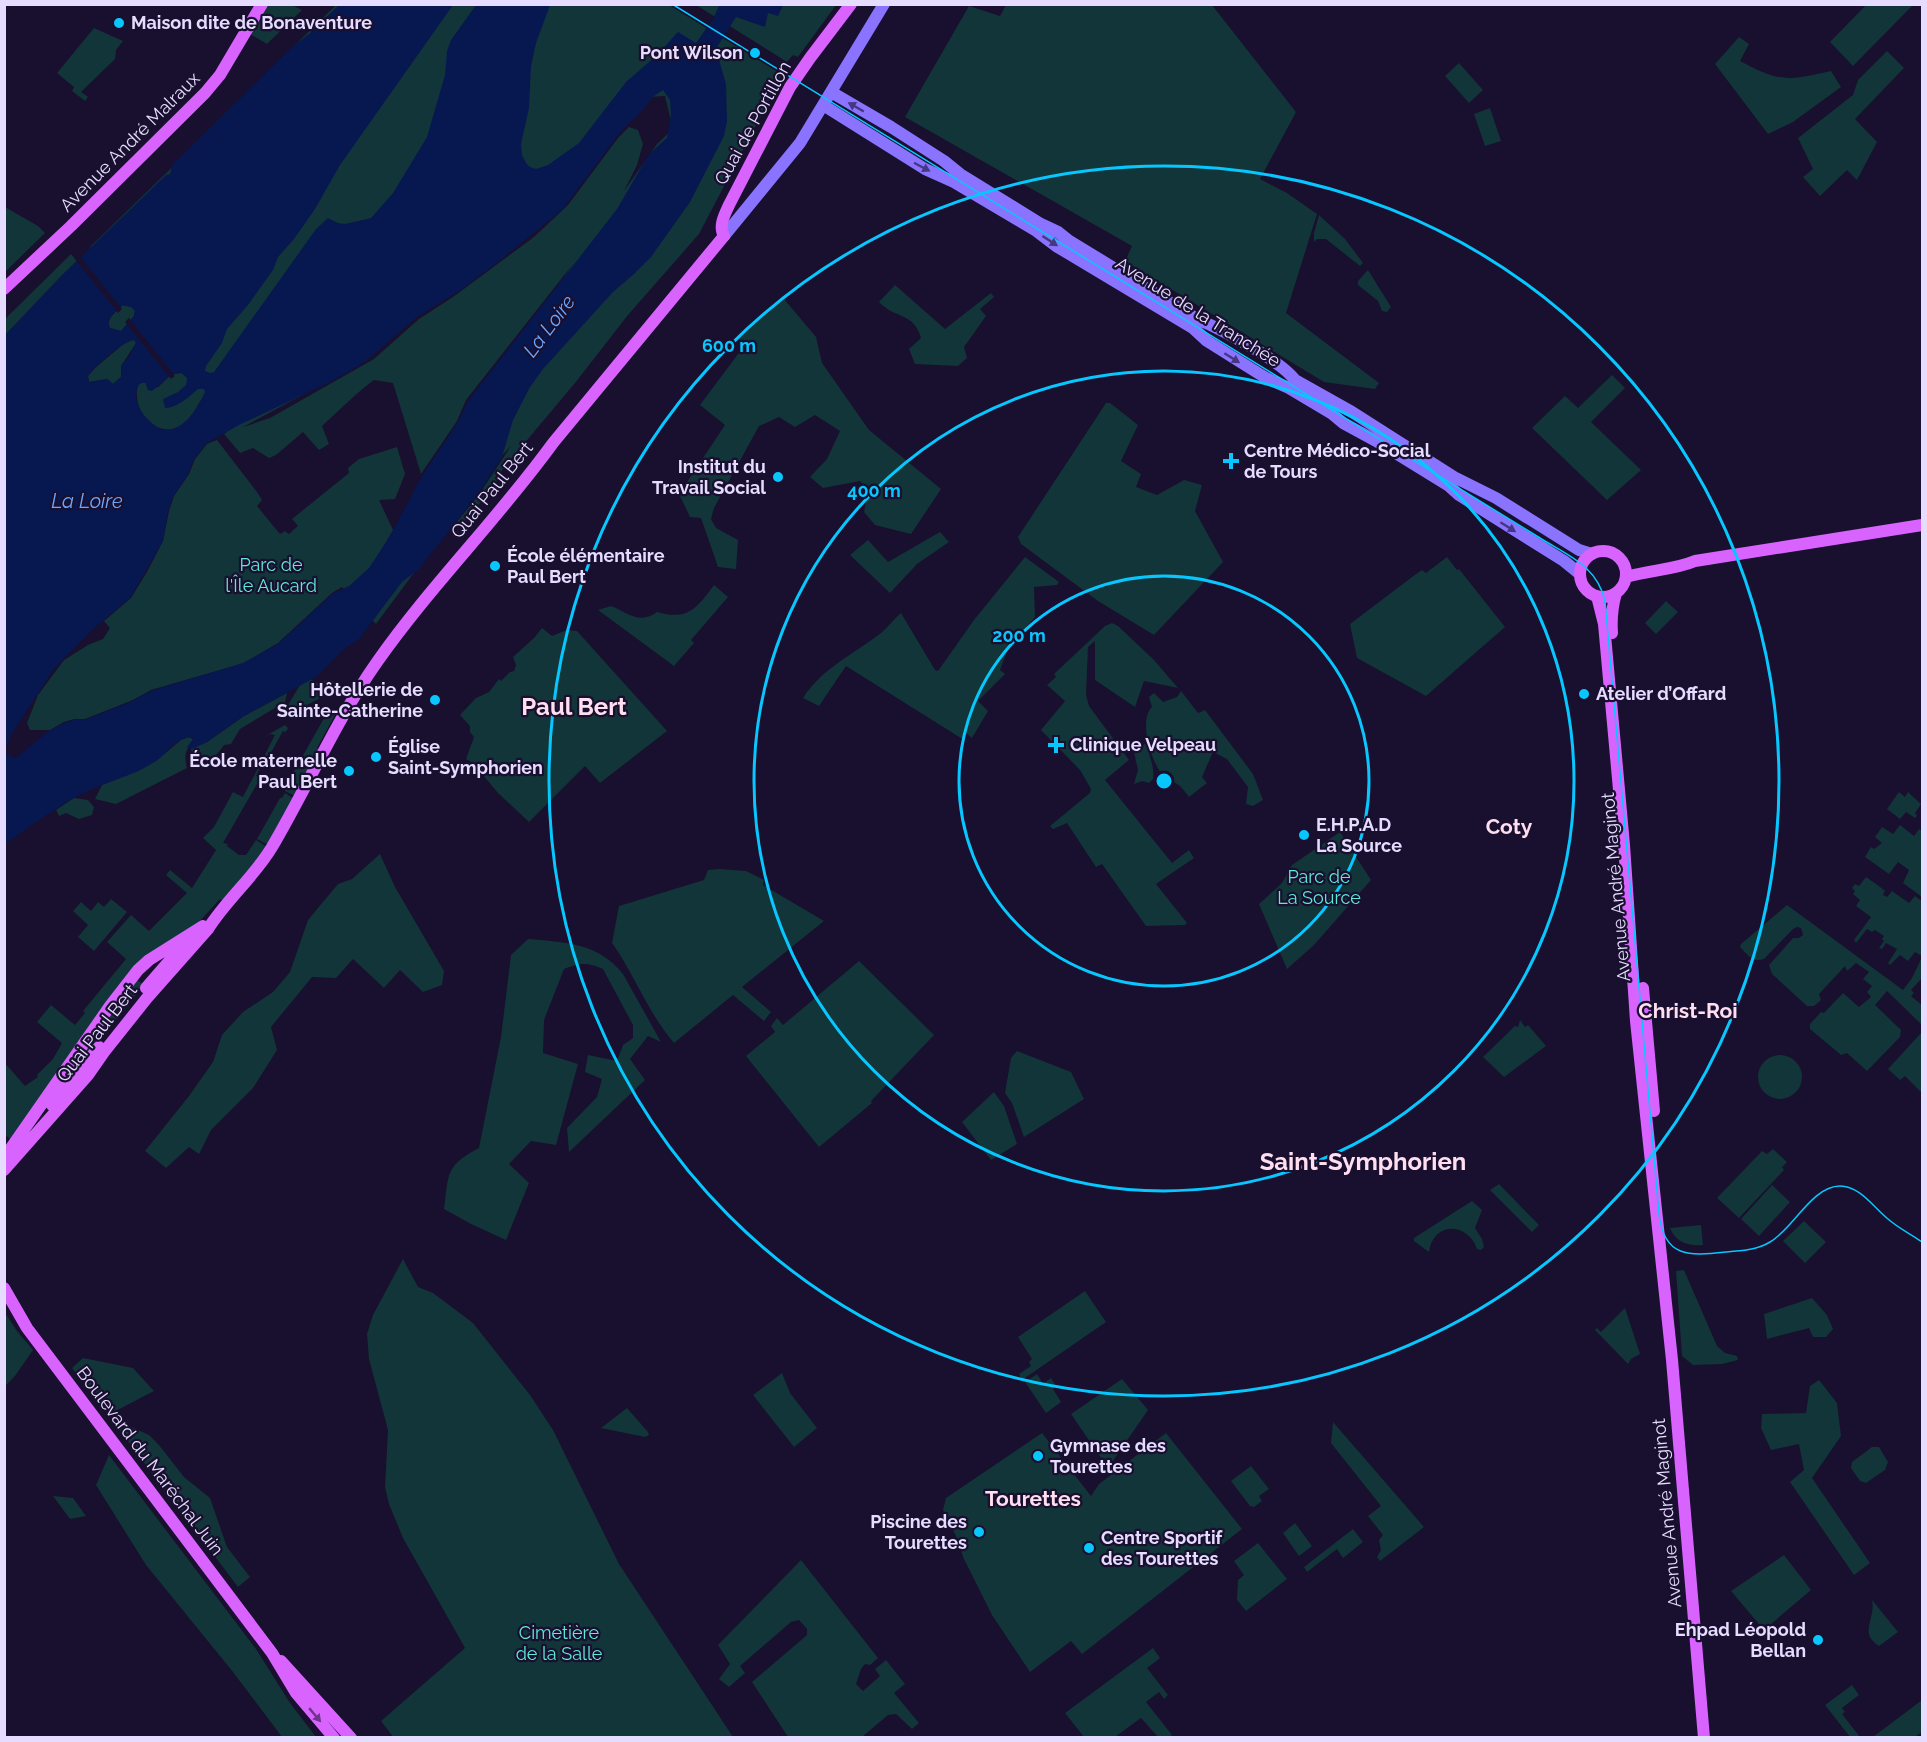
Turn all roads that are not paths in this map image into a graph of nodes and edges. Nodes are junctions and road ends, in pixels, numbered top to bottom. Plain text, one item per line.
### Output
1 (255, 4) edge
2 (262, 4) edge
3 (851, 4) edge
4 (884, 4) edge
5 (831, 92) junction
6 (823, 105) junction
7 (724, 236) junction
8 (4, 282) edge
9 (4, 289) edge
10 (1923, 525) edge
11 (1592, 554) junction
12 (1695, 561) junction
13 (1624, 564) junction
14 (1580, 574) junction
15 (1626, 578) junction
16 (1616, 593) junction
17 (1597, 596) junction
18 (216, 916) junction
19 (203, 926) junction
20 (138, 970) junction
21 (153, 979) junction
22 (147, 998) junction
23 (4, 1158) edge
24 (4, 1168) edge
25 (1665, 1286) junction
26 (4, 1288) edge
27 (272, 1653) junction
28 (334, 1737) edge
29 (351, 1737) edge
30 (1704, 1737) edge

1 - 8 main road, Avenue André Malraux
2 - 9 main road, Avenue André Malraux
3 - 7 main road, Quai de Portillon
4 - 5 main road
5 - 6 main road, Quai Paul Bert
11 -> 5 main road, Avenue de la Tranchée
6 - 7 main road, Quai Paul Bert
6 -> 14 main road, Avenue de la Tranchée
7 - 18 main road, Quai Paul Bert
10 - 12 main road
11 - 13 main road
11 - 14 main road
12 - 13 main road
12 - 15 main road
13 - 15 main road
14 - 17 main road
15 - 16 main road
16 - 17 main road
16 - 25 main road, Avenue André Maginot
17 - 25 main road, Avenue André Maginot
18 - 19 main road, Quai Paul Bert
18 - 22 main road, Quai Paul Bert
19 - 20 main road
19 - 21 main road, Quai Paul Bert
20 - 21 main road
20 - 23 main road
21 - 22 main road
21 - 24 main road, Quai Paul Bert
22 - 24 main road, Quai Paul Bert
25 - 30 main road, Avenue André Maginot
26 - 27 main road, Boulevard du Maréchal Juin
27 -> 28 main road, Boulevard du Maréchal Juin
27 - 29 main road, Boulevard du Maréchal Juin

